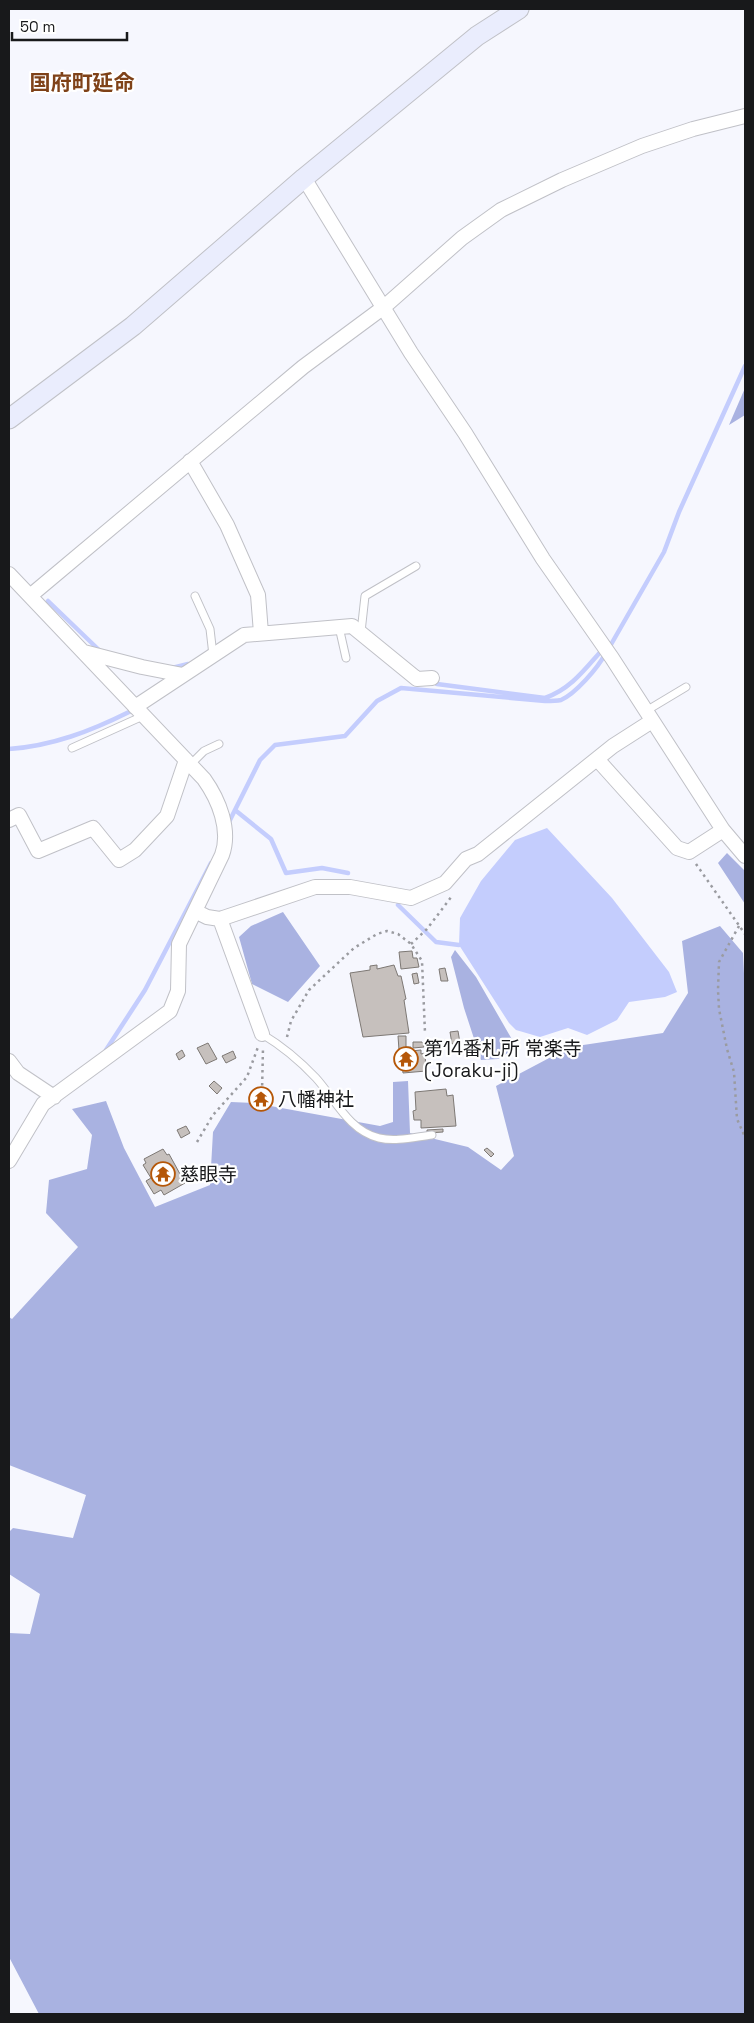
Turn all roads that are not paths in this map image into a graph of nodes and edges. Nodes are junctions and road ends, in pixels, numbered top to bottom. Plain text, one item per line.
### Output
1 (519, 9) edge
2 (745, 116) edge
3 (304, 178) junction
4 (384, 307) junction
5 (9, 419) edge
6 (190, 461) junction
7 (416, 566) dead end
8 (9, 574) edge
9 (30, 596) junction
10 (195, 596) dead end
11 (339, 627) junction
12 (261, 633) junction
13 (361, 633) junction
14 (84, 651) junction
15 (213, 655) junction
16 (346, 658) dead end
17 (183, 675) junction
18 (432, 678) dead end
19 (686, 687) dead end
20 (139, 712) junction
21 (649, 716) junction
22 (219, 744) dead end
23 (72, 748) dead end
24 (597, 759) junction
25 (188, 762) junction
26 (9, 820) edge
27 (723, 830) junction
28 (745, 856) edge
29 (195, 910) junction
30 (220, 919) junction
31 (262, 1034) joint
32 (9, 1061) edge
33 (54, 1096) junction
34 (432, 1135) dead end
35 (9, 1161) edge

1 - 3 street
2 - 4 street
3 - 4 street
3 - 5 street
4 - 6 street
4 - 21 street
6 - 9 street
6 - 12 street
7 - 13 lane
8 - 9 street
9 - 14 street
10 - 15 lane
11 - 12 street
11 - 13 street
11 - 16 lane
12 - 15 street
13 - 18 street
14 - 17 street
14 - 20 street
15 - 17 street
17 - 20 street
19 - 21 lane
20 - 23 lane
20 - 25 street
21 - 24 street
21 - 27 street
22 - 25 lane
24 - 27 street
24 - 30 street
25 - 26 street
25 - 29 street
27 - 28 street
29 - 30 street
29 - 33 street
30 - 31 street
31 - 34 lane
32 - 33 street
33 - 35 street

